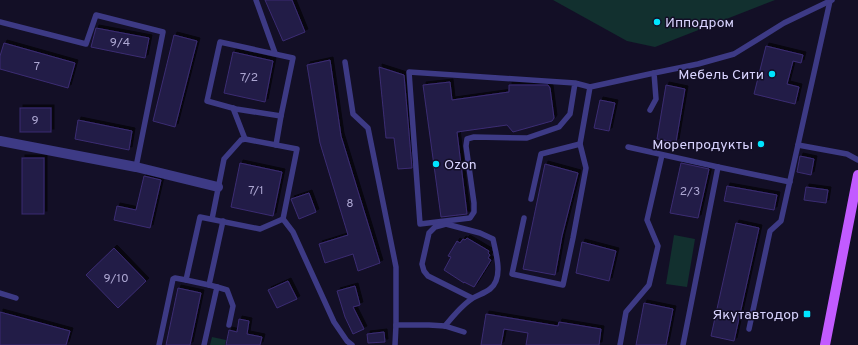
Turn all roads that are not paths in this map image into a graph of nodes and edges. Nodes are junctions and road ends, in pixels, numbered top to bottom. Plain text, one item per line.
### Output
1 (256, 0) edge
2 (831, 1) edge
3 (0, 22) edge
4 (275, 54) junction
5 (345, 62) dead end
6 (654, 73) junction
7 (575, 83) junction
8 (590, 87) junction
9 (233, 108) junction
10 (650, 110) dead end
11 (281, 116) junction
12 (245, 138) junction
13 (0, 141) edge
14 (276, 144) junction
15 (580, 144) junction
16 (798, 145) junction
17 (628, 147) dead end
18 (662, 155) junction
19 (858, 160) edge
20 (136, 167) junction
21 (718, 168) junction
22 (858, 175) edge
23 (790, 182) junction
24 (218, 187) junction
25 (531, 199) dead end
26 (524, 218) dead end
27 (212, 219) junction
28 (283, 219) junction
29 (223, 221) junction
30 (186, 280) junction
31 (209, 285) junction
32 (217, 287) junction
33 (0, 293) edge
34 (16, 298) dead end
35 (472, 298) junction
36 (229, 324) dead end
37 (396, 324) junction
38 (444, 326) junction
39 (749, 328) dead end
40 (464, 332) dead end
41 (159, 345) edge
42 (204, 345) edge
43 (352, 345) edge
44 (395, 345) edge
45 (620, 345) edge
46 (683, 345) edge
47 (824, 345) edge

1 - 4 lane
2 - 6 lane
2 - 16 lane
3 - 20 lane
4 - 9 lane
4 - 11 lane
5 - 37 lane
6 - 8 lane
6 - 10 lane
7 - 7 lane
7 - 8 lane
8 - 15 lane
9 - 11 lane
9 - 12 lane
11 - 14 lane
12 - 14 lane
12 - 24 lane
13 - 20 street
14 - 28 lane
15 - 25 lane
15 - 26 lane
16 - 19 lane
16 - 23 lane
17 - 18 lane
18 - 21 lane
18 - 45 lane
20 - 24 street
21 - 23 lane
21 - 46 lane
22 - 47 main road
23 - 39 lane
24 - 27 lane
27 - 29 lane
27 - 30 lane
28 - 29 lane
28 - 43 lane
29 - 31 lane
30 - 31 lane
30 - 41 lane
31 - 32 lane
32 - 36 lane
32 - 42 lane
33 - 34 lane
35 - 35 lane
35 - 38 lane
37 - 38 lane
37 - 44 lane
38 - 40 lane

